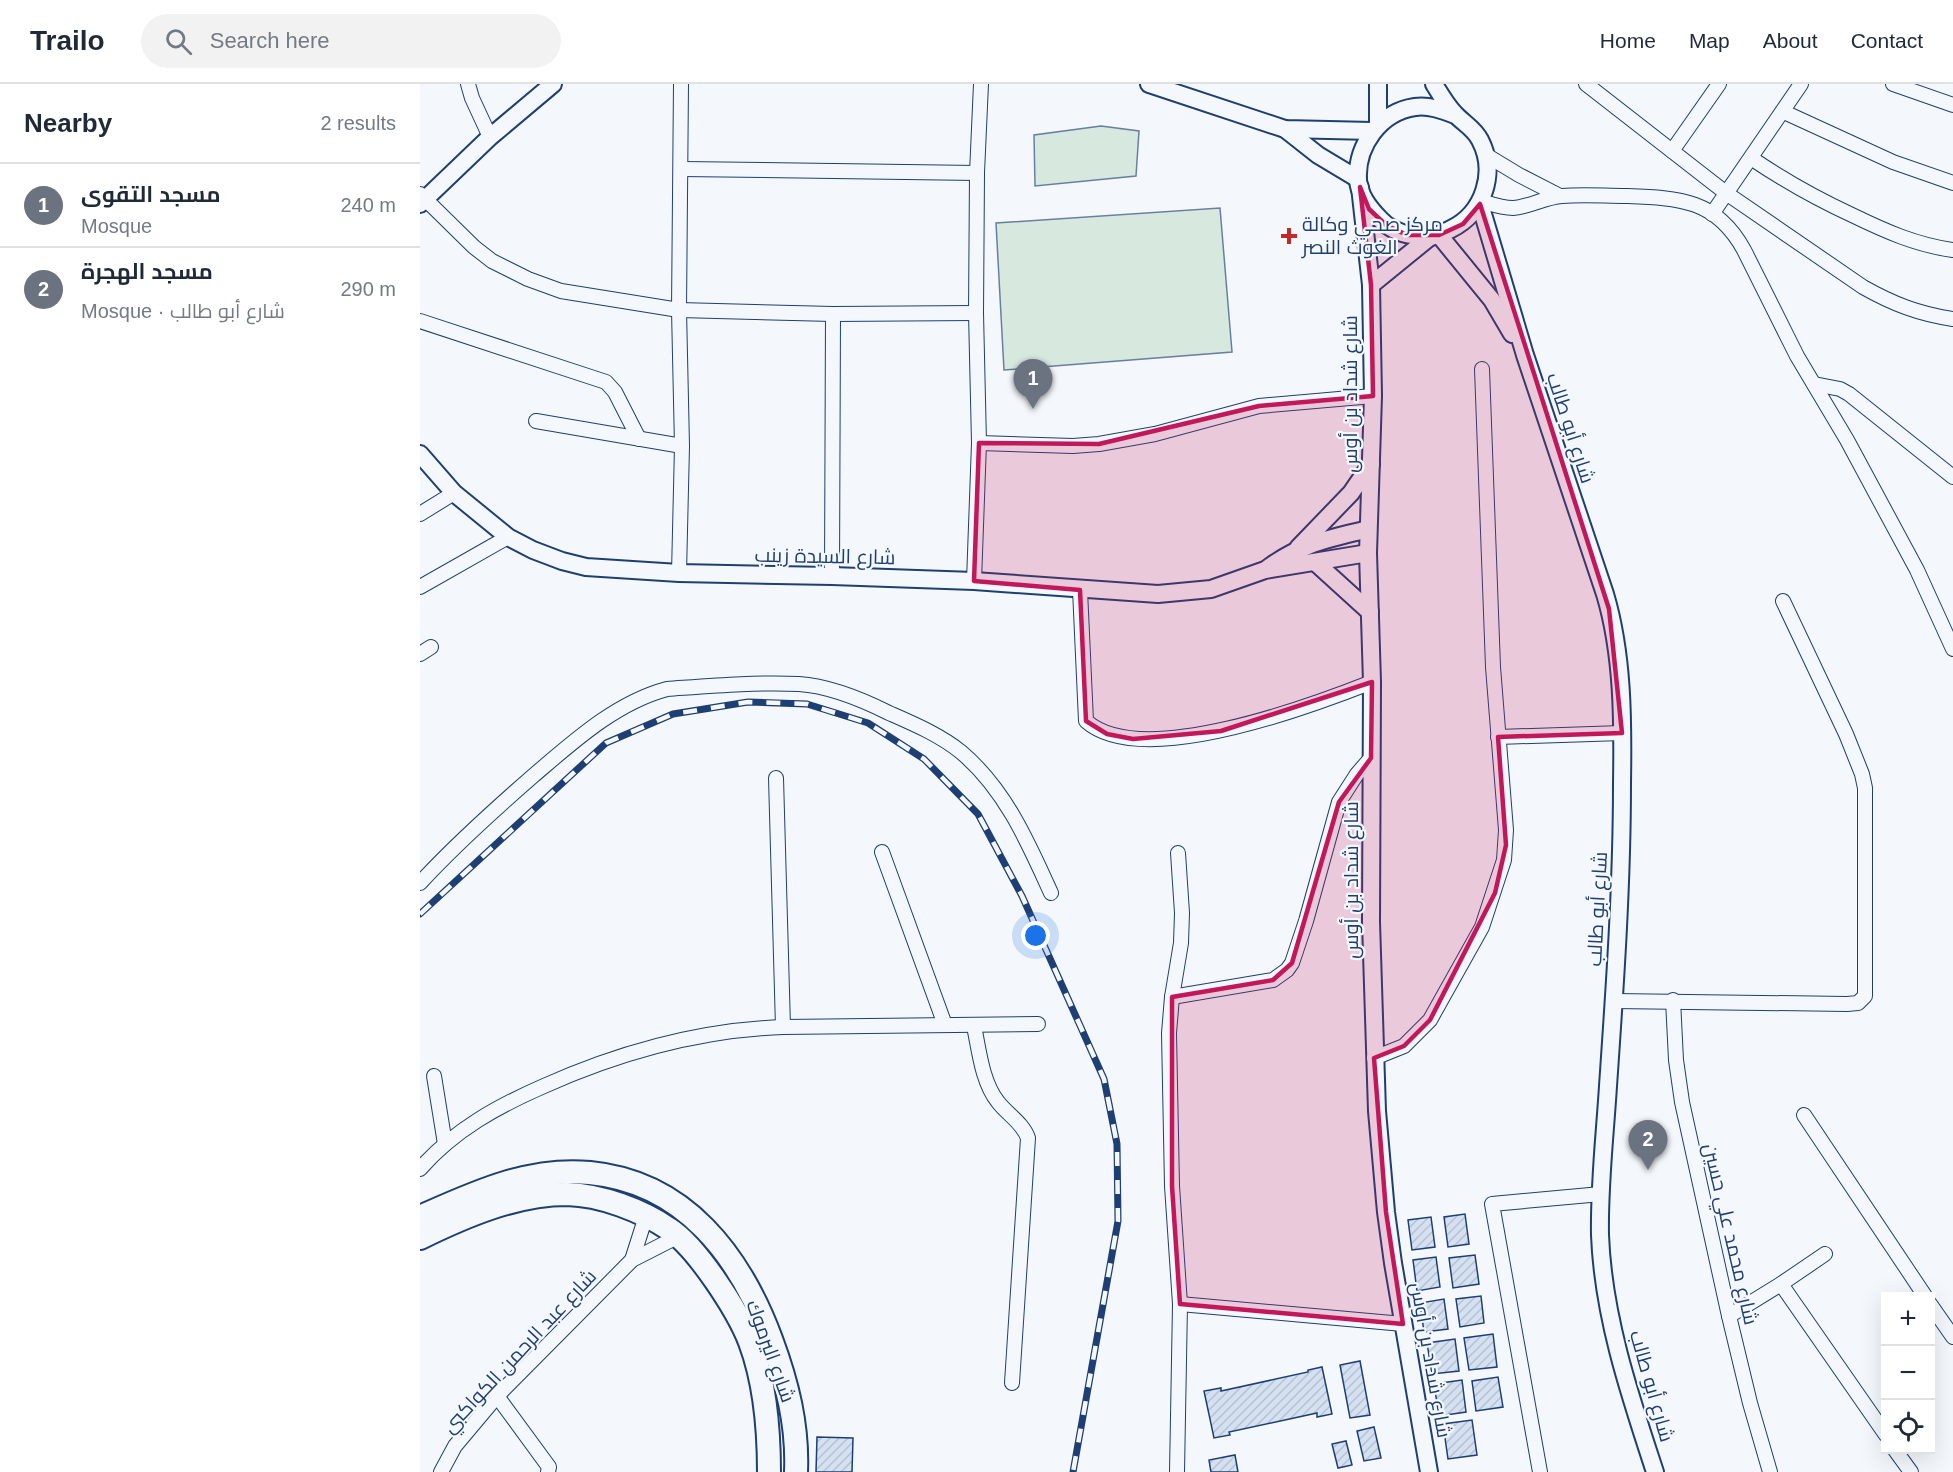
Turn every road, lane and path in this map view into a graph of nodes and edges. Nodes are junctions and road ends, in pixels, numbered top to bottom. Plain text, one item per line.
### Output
1 (468, 84) edge
2 (553, 84) edge
3 (681, 84) edge
4 (981, 84) edge
5 (1149, 84) edge
6 (1378, 84) edge
7 (1434, 84) edge
8 (1586, 84) edge
9 (1719, 84) edge
10 (1801, 84) edge
11 (1893, 84) edge
12 (1953, 105) edge
13 (1784, 112) junction
14 (1455, 114) junction
15 (1375, 128) junction
16 (1285, 129) junction
17 (490, 137) junction
18 (1672, 151) junction
19 (1486, 155) junction
20 (1750, 158) junction
21 (681, 169) junction
22 (977, 173) junction
23 (1359, 183) junction
24 (1953, 183) edge
25 (1726, 193) junction
26 (1560, 196) junction
27 (422, 199) edge
28 (1481, 203) junction
29 (1712, 214) junction
30 (1435, 236) junction
31 (1953, 250) edge
32 (1371, 285) junction
33 (679, 310) junction
34 (976, 312) junction
35 (833, 314) junction
36 (1953, 319) edge
37 (420, 321) edge
38 (1525, 355) junction
39 (1482, 369) dead end
40 (1814, 384) junction
41 (1373, 396) junction
42 (536, 421) dead end
43 (639, 439) junction
44 (979, 443) junction
45 (682, 446) junction
46 (420, 454) edge
47 (1372, 463) junction
48 (1953, 477) edge
49 (454, 493) junction
50 (420, 514) edge
51 (1368, 530) junction
52 (508, 537) junction
53 (1298, 548) junction
54 (1368, 553) junction
55 (1315, 562) junction
56 (1265, 570) junction
57 (679, 573) junction
58 (831, 576) junction
59 (974, 581) junction
60 (420, 587) edge
61 (1080, 590) junction
62 (1783, 602) dead end
63 (1370, 612) junction
64 (1952, 643) edge
65 (1372, 682) junction
66 (1623, 733) junction
67 (1498, 737) junction
68 (1371, 758) junction
69 (776, 778) dead end
70 (882, 852) dead end
71 (1178, 853) dead end
72 (420, 883) edge
73 (1051, 893) dead end
74 (1172, 997) junction
75 (1673, 1000) junction
76 (1614, 1001) junction
77 (1038, 1024) dead end
78 (945, 1025) junction
79 (974, 1026) junction
80 (783, 1027) junction
81 (1374, 1058) junction
82 (434, 1076) dead end
83 (1804, 1114) dead end
84 (445, 1144) junction
85 (420, 1169) edge
86 (1602, 1194) junction
87 (646, 1216) junction
88 (420, 1218) edge
89 (679, 1236) junction
90 (420, 1238) edge
91 (1825, 1254) dead end
92 (632, 1260) junction
93 (1781, 1284) junction
94 (1922, 1292) edge
95 (1180, 1304) junction
96 (1935, 1311) edge
97 (1729, 1316) junction
98 (1403, 1324) junction
99 (1952, 1335) edge
100 (1012, 1383) dead end
101 (497, 1396) junction
102 (1881, 1428) edge
103 (1898, 1454) edge
104 (441, 1472) edge
105 (548, 1472) edge
106 (769, 1472) edge
107 (796, 1472) edge
108 (1177, 1472) edge
109 (1429, 1472) edge
110 (1540, 1472) edge
111 (1655, 1472) edge
112 (1770, 1472) edge
113 (1911, 1472) edge

1 - 17 street
2 - 17 street
3 - 21 street
4 - 22 street
5 - 16 street
6 - 15 street
7 - 14 street
8 - 18 street
9 - 18 street
10 - 13 street
11 - 12 street
13 - 20 street
13 - 24 street
14 - 15 street
14 - 19 street
15 - 16 street
15 - 23 street
16 - 23 street
17 - 27 street
18 - 25 street
19 - 26 street
19 - 28 street
20 - 25 street
20 - 31 street
21 - 22 street
21 - 33 street
22 - 34 street
23 - 30 street
23 - 32 street, شارع شداد بن أوس
25 - 29 street
25 - 36 street
26 - 28 street
26 - 29 street
27 - 33 street
28 - 30 street
28 - 38 street, شارع أبو طالب
29 - 40 street
30 - 32 street
30 - 38 street, شارع أبو طالب
32 - 41 street, شارع شداد بن أوس
33 - 35 street
33 - 45 street
34 - 35 street
34 - 44 street
35 - 58 street
37 - 43 street
38 - 66 street, شارع أبو طالب
39 - 67 street
40 - 48 street
40 - 64 street
41 - 44 street
41 - 47 street, شارع شداد بن أوس
42 - 43 street
43 - 45 street
44 - 59 street
45 - 57 street
46 - 49 street, شارع السيدة زينب
47 - 51 street, شارع شداد بن أوس
47 - 53 street
49 - 50 street
49 - 52 street, شارع السيدة زينب
51 - 53 street, شارع السيدة زينب
51 - 54 street, شارع شداد بن أوس
52 - 57 street, شارع السيدة زينب
52 - 60 street
53 - 56 street, شارع السيدة زينب
54 - 55 street, شارع السيدة زينب
54 - 63 street, شارع شداد بن أوس
55 - 56 street, شارع السيدة زينب
55 - 63 street
56 - 61 street, شارع السيدة زينب
57 - 58 street, شارع السيدة زينب
58 - 59 street, شارع السيدة زينب
59 - 61 street, شارع السيدة زينب
61 - 65 street
62 - 75 street
63 - 65 street, شارع شداد بن أوس
65 - 68 street, شارع شداد بن أوس
66 - 67 street
66 - 76 street, شارع أبو طالب
67 - 81 street
68 - 74 street
68 - 81 street, شارع شداد بن أوس
69 - 80 street
70 - 78 street
71 - 74 street
72 - 73 street
74 - 95 street
75 - 76 street
75 - 97 street, شارع محمد علي حسين
76 - 86 street, شارع أبو طالب
77 - 79 street
78 - 79 street
78 - 80 street
79 - 100 street
80 - 84 street
81 - 98 street, شارع شداد بن أوس
82 - 84 street
83 - 94 street
84 - 85 street
86 - 110 street
86 - 111 street, شارع أبو طالب
87 - 89 highway, شارع اليرموك
87 - 90 highway, شارع اليرموك
87 - 92 street, شارع عبد الرحمن الكواكبي
88 - 107 highway, شارع اليرموك
89 - 92 street, شارع عبد الرحمن الكواكبي
89 - 106 highway, شارع اليرموك
91 - 93 street
92 - 101 street, شارع عبد الرحمن الكواكبي
93 - 97 street
93 - 102 street
95 - 98 street
95 - 108 street
96 - 99 street
97 - 112 street, شارع محمد علي حسين
98 - 109 street, شارع شداد بن أوس
101 - 104 street, شارع عبد الرحمن الكواكبي
101 - 105 street
103 - 113 street

